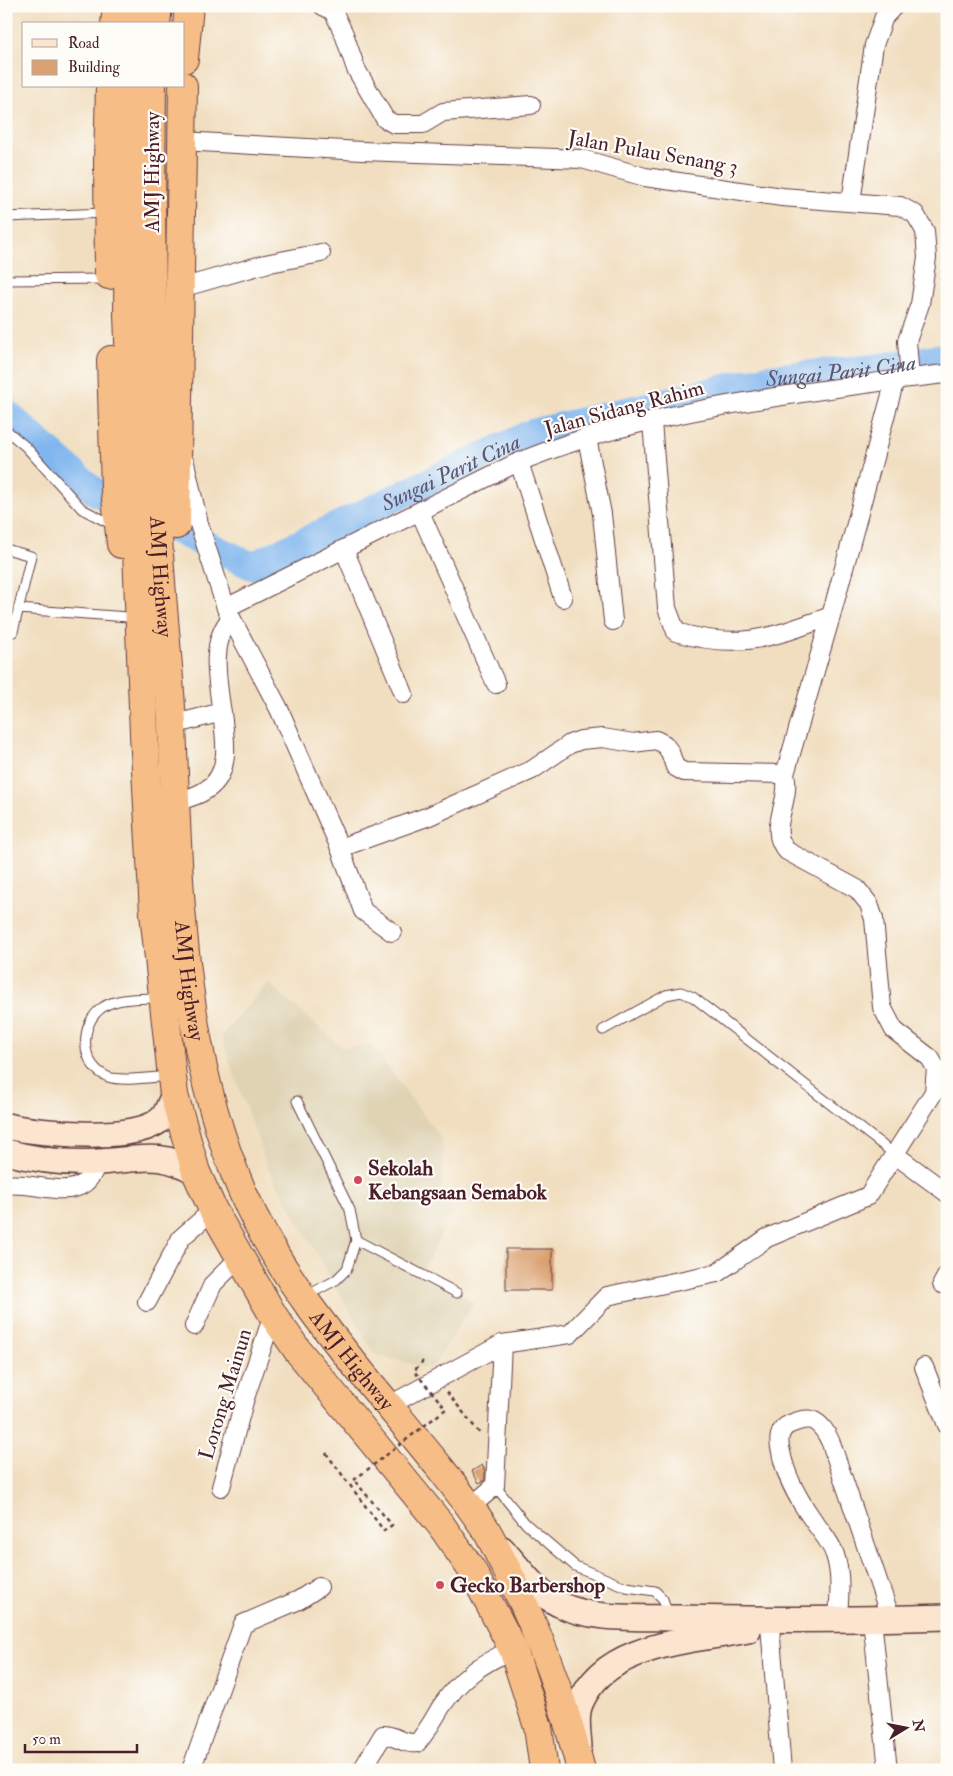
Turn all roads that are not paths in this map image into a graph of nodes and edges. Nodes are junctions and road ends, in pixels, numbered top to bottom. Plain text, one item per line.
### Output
1 (111, 6) edge
2 (117, 6) edge
3 (137, 6) edge
4 (158, 6) edge
5 (189, 6) edge
6 (323, 6) edge
7 (894, 6) edge
8 (113, 22) edge
9 (113, 22) edge
10 (135, 22) edge
11 (156, 22) edge
12 (185, 48) edge
13 (110, 88) edge
14 (130, 88) edge
15 (152, 88) edge
16 (183, 88) edge
17 (531, 105) dead end
18 (182, 141) junction
19 (851, 202) junction
20 (108, 212) junction
21 (6, 217) edge
22 (321, 253) dead end
23 (109, 279) junction
24 (6, 280) edge
25 (181, 288) junction
26 (140, 313) junction
27 (905, 370) junction
28 (947, 374) edge
29 (652, 422) junction
30 (6, 430) edge
31 (587, 438) junction
32 (519, 462) junction
33 (420, 512) junction
34 (149, 518) junction
35 (6, 549) edge
36 (344, 549) junction
37 (563, 598) dead end
38 (18, 609) junction
39 (229, 613) junction
40 (831, 616) junction
41 (128, 617) junction
42 (613, 621) dead end
43 (6, 635) edge
44 (496, 684) dead end
45 (404, 694) dead end
46 (222, 712) junction
47 (172, 724) junction
48 (144, 734) junction
49 (785, 774) junction
50 (174, 802) junction
51 (340, 848) junction
52 (392, 932) dead end
53 (163, 998) junction
54 (603, 1030) dead end
55 (173, 1086) junction
56 (297, 1101) dead end
57 (6, 1126) edge
58 (6, 1152) edge
59 (894, 1154) junction
60 (97, 1162) junction
61 (196, 1172) junction
62 (6, 1186) edge
63 (947, 1193) edge
64 (212, 1210) junction
65 (356, 1240) junction
66 (239, 1258) junction
67 (457, 1293) dead end
68 (304, 1298) junction
69 (147, 1302) dead end
70 (273, 1314) junction
71 (194, 1326) dead end
72 (502, 1344) junction
73 (924, 1367) dead end
74 (388, 1406) junction
75 (947, 1425) edge
76 (495, 1486) junction
77 (221, 1487) dead end
78 (469, 1508) junction
79 (488, 1532) junction
80 (319, 1587) dead end
81 (668, 1617) junction
82 (947, 1618) edge
83 (881, 1619) junction
84 (838, 1620) junction
85 (797, 1621) junction
86 (770, 1626) junction
87 (513, 1650) junction
88 (191, 1770) edge
89 (362, 1770) edge
90 (544, 1770) edge
91 (581, 1770) edge
92 (782, 1770) edge
93 (888, 1770) edge

1 - 8 highway
2 - 9 highway
3 - 10 highway
4 - 11 highway
5 - 12 highway
6 - 17 street
7 - 19 street
13 - 20 highway
14 - 26 highway, AMJ Highway
15 - 26 highway, AMJ Highway
16 - 18 highway
18 - 19 street, Jalan Pulau Senang 3
18 - 25 highway
19 - 27 street, Jalan Pulau Senang 3
20 - 21 lane
20 - 23 highway
22 - 25 street
23 - 24 lane
23 - 34 highway
25 - 34 highway
26 - 34 highway, AMJ Highway
27 - 28 street, Jalan Sidang Rahim
27 - 29 street, Jalan Sidang Rahim
27 - 40 street, Jalan Pulau Senang 3
29 - 31 street, Jalan Sidang Rahim
29 - 40 street
30 - 34 lane
31 - 32 street, Jalan Sidang Rahim
31 - 42 street
32 - 33 street, Jalan Sidang Rahim
32 - 37 street
33 - 36 street, Jalan Sidang Rahim
33 - 44 street
34 - 39 street
34 - 41 highway
34 - 47 highway, AMJ Highway
34 - 48 highway, AMJ Highway
35 - 38 lane
36 - 39 street, Jalan Sidang Rahim
36 - 45 street
38 - 41 lane
38 - 43 lane
39 - 46 street
39 - 51 street
40 - 49 street, Jalan Pulau Senang 3
41 - 48 highway
46 - 47 street
46 - 50 street
47 - 50 highway, AMJ Highway
48 - 53 highway, AMJ Highway
49 - 51 street
49 - 59 street, Jalan Pulau Senang 3
50 - 68 highway, AMJ Highway
51 - 52 street
53 - 55 highway, AMJ Highway
53 - 55 lane
54 - 59 lane
55 - 57 street
55 - 61 highway, AMJ Highway
56 - 65 lane
58 - 60 street
59 - 63 street
59 - 72 street
60 - 61 street
60 - 62 street
61 - 64 highway, AMJ Highway
64 - 66 highway, AMJ Highway
64 - 69 street
65 - 67 lane
65 - 68 lane
66 - 70 highway, AMJ Highway
66 - 71 street
68 - 74 highway, AMJ Highway
70 - 77 street, Lorong Mainun
70 - 87 highway, AMJ Highway
72 - 74 street
72 - 76 street
73 - 75 street
74 - 78 highway, AMJ Highway
76 - 78 street
76 - 81 lane
78 - 79 highway, AMJ Highway
79 - 81 street
79 - 91 highway, AMJ Highway
80 - 88 street
81 - 85 street
82 - 83 street
83 - 84 street
83 - 84 street
83 - 93 street
84 - 85 street
85 - 86 street
86 - 91 street
86 - 92 street
87 - 89 street
87 - 90 highway, AMJ Highway

